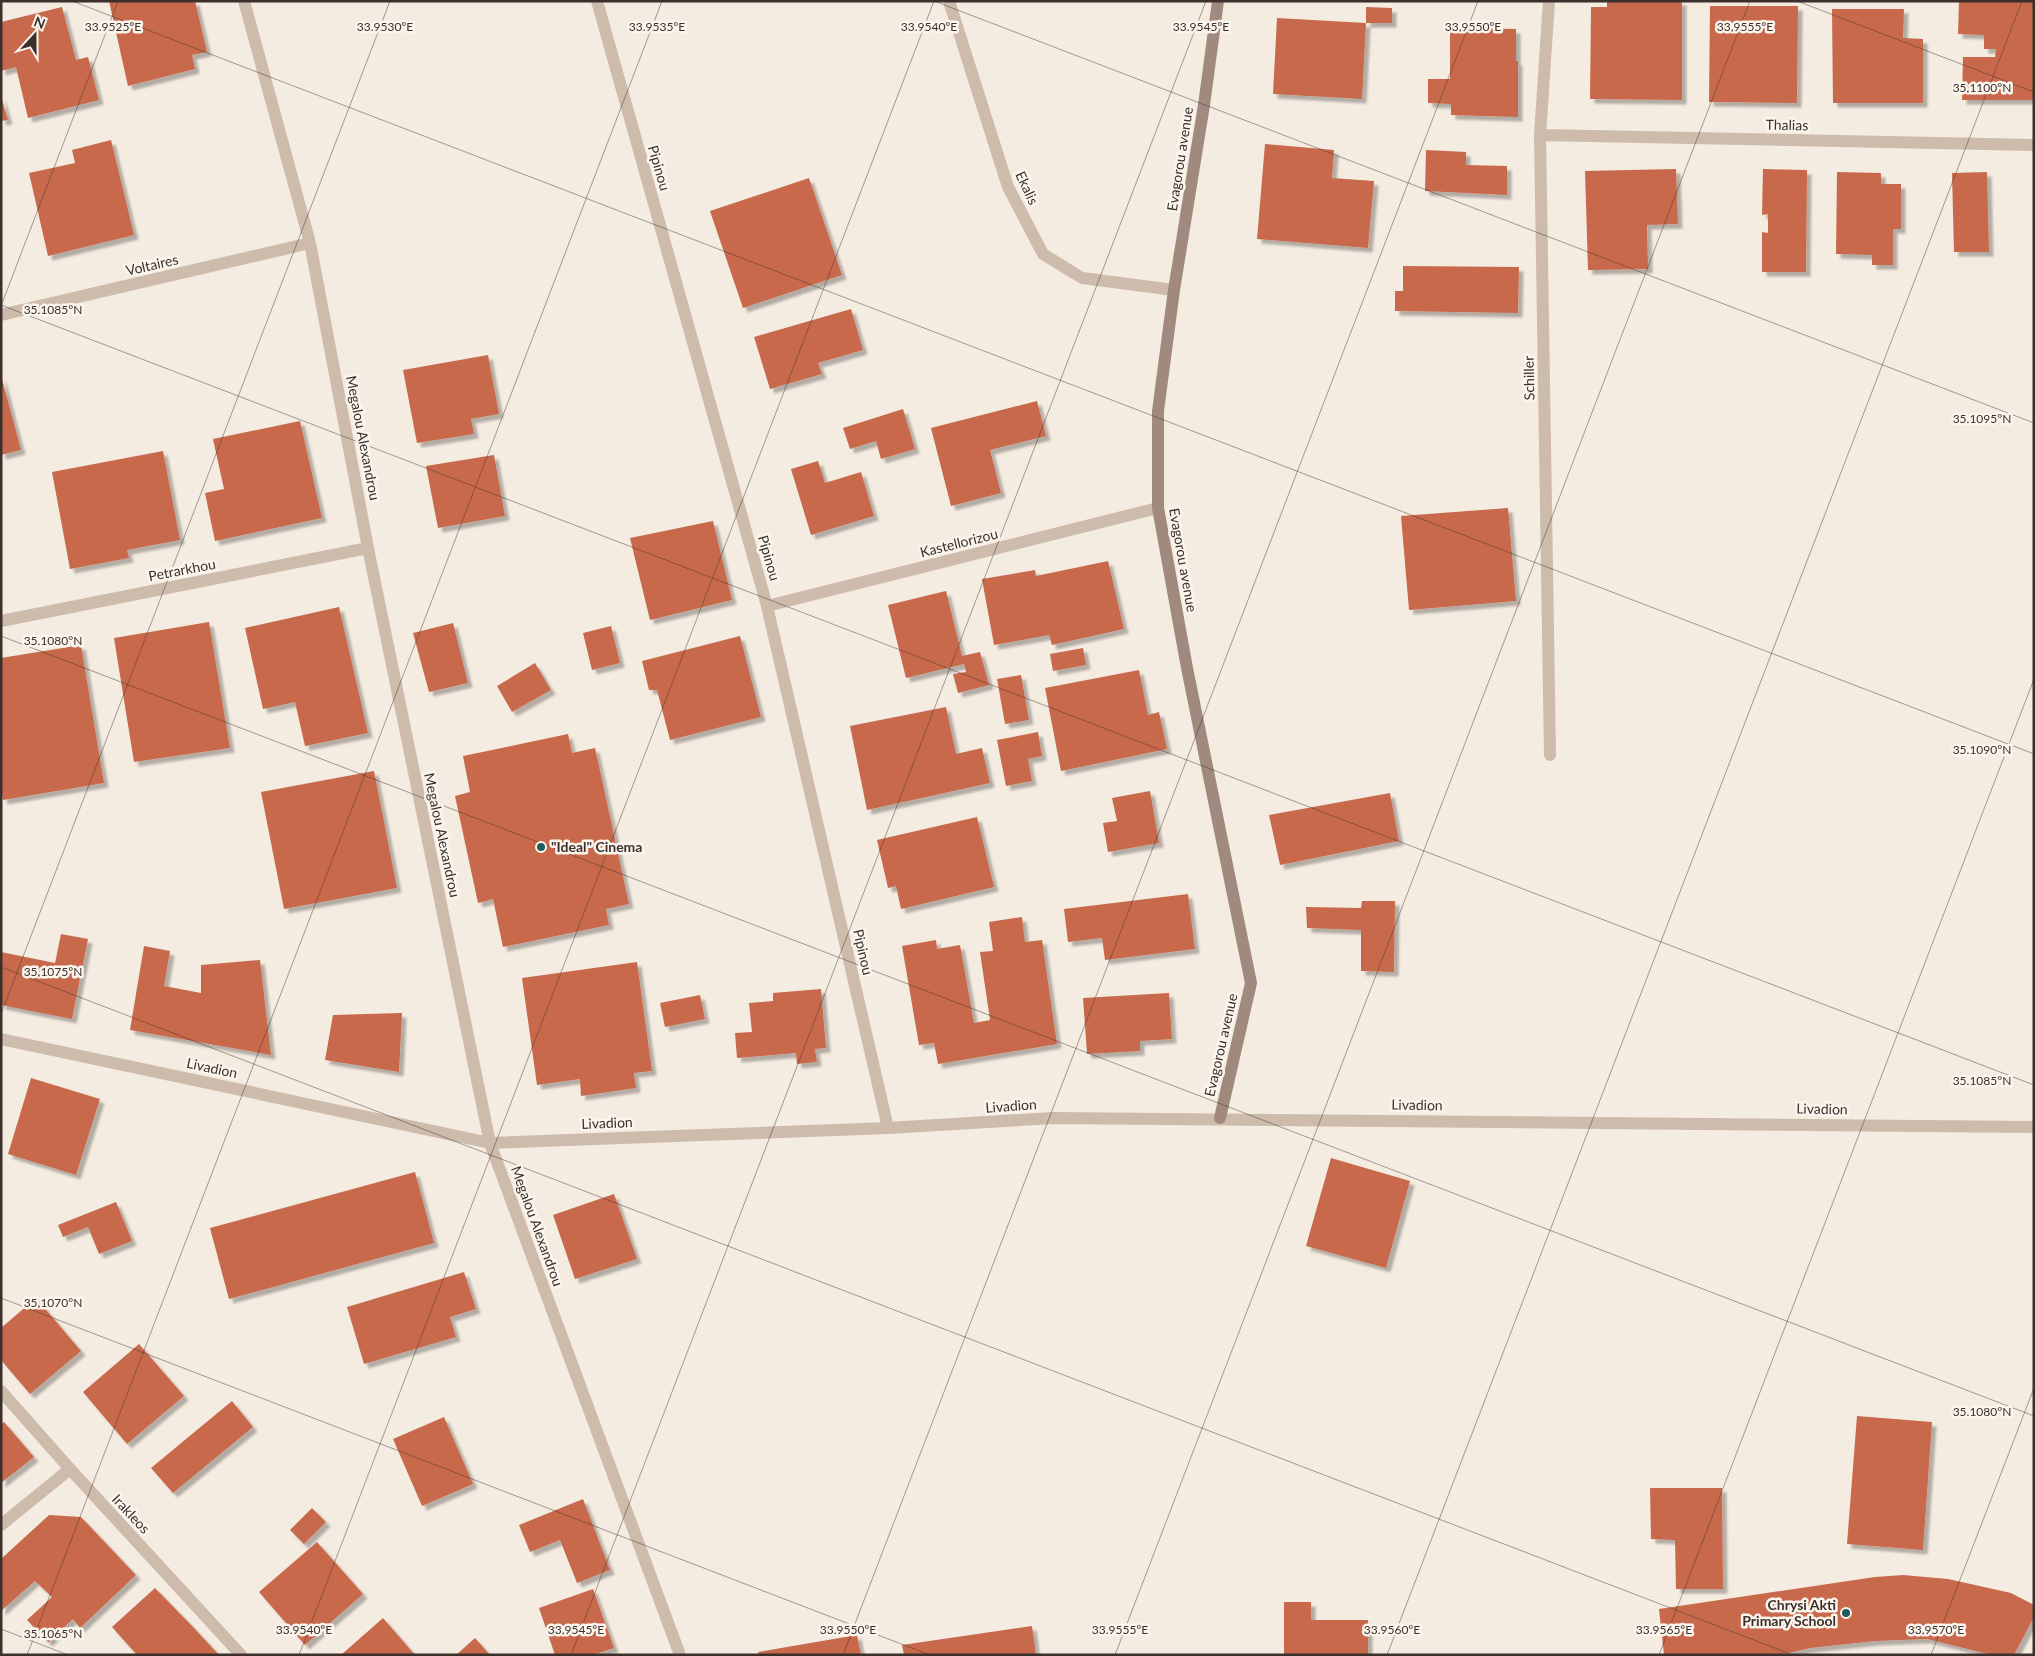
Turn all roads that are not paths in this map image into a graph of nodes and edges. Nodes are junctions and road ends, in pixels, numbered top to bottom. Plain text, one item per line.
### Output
1 (244, 1) edge
2 (597, 1) edge
3 (949, 1) edge
4 (1218, 1) edge
5 (1549, 1) edge
6 (1540, 134) junction
7 (2034, 145) edge
8 (310, 243) junction
9 (1174, 290) junction
10 (1, 315) edge
11 (1158, 508) junction
12 (368, 548) junction
13 (767, 606) junction
14 (1, 621) edge
15 (1550, 755) dead end
16 (1, 1039) edge
17 (1220, 1118) junction
18 (2034, 1127) edge
19 (888, 1128) junction
20 (490, 1143) junction
21 (1, 1390) edge
22 (70, 1469) junction
23 (1, 1526) edge
24 (241, 1655) edge
25 (680, 1655) edge

1 - 8 street, Megalou Alexandrou
2 - 13 street, Pipinou
3 - 9 street, Ekalis
4 - 9 street, Evagorou avenue
5 - 6 street, Schiller
6 - 7 street, Thalias
6 - 15 street, Schiller
8 - 10 street, Voltaires
8 - 12 street, Megalou Alexandrou
9 - 11 street, Evagorou avenue
11 - 13 street, Kastellorizou
11 - 17 street, Evagorou avenue
12 - 14 street, Petrarkhou
12 - 20 street, Megalou Alexandrou
13 - 19 street, Pipinou
16 - 20 street, Livadion
17 - 18 street, Livadion
17 - 19 street, Livadion
19 - 20 street, Livadion
20 - 25 street, Megalou Alexandrou
21 - 22 street, Irakleos
22 - 23 street
22 - 24 street, Irakleos

